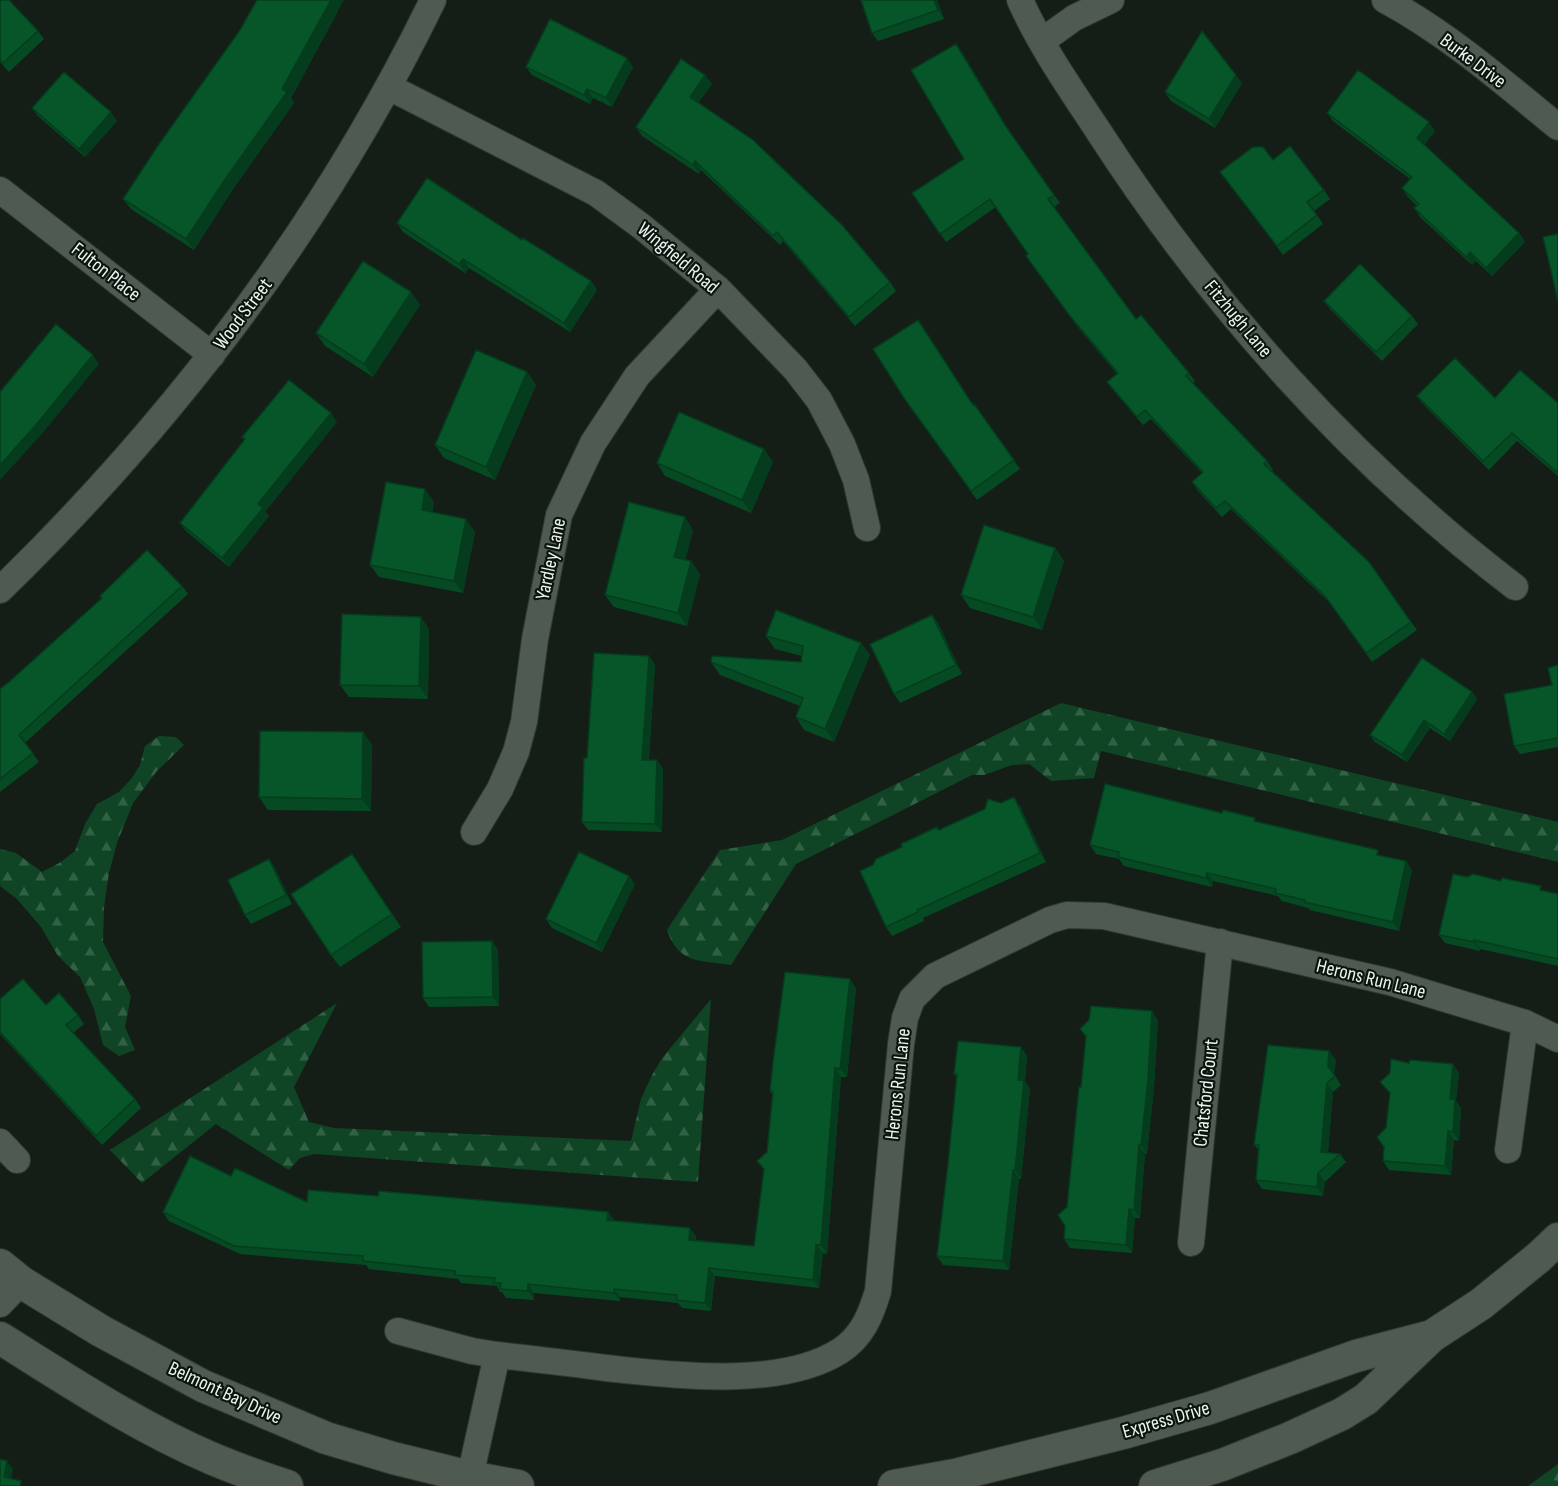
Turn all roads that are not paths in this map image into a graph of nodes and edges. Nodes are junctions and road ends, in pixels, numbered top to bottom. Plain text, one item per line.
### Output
1 (433, 0) edge
2 (1020, 0) edge
3 (1111, 0) edge
4 (1385, 0) edge
5 (1042, 41) junction
6 (389, 87) junction
7 (1558, 127) edge
8 (0, 190) edge
9 (718, 289) junction
10 (212, 355) junction
11 (867, 528) dead end
12 (1515, 587) dead end
13 (0, 590) edge
14 (474, 832) dead end
15 (1220, 942) junction
16 (1524, 1023) junction
17 (1558, 1039) edge
18 (1508, 1150) dead end
19 (1558, 1239) edge
20 (1191, 1244) dead end
21 (11, 1273) edge
22 (0, 1304) edge
23 (398, 1331) dead end
24 (1432, 1336) junction
25 (0, 1338) edge
26 (497, 1355) junction
27 (469, 1482) edge
28 (286, 1486) edge
29 (518, 1486) edge
30 (894, 1486) edge
31 (1155, 1486) edge

1 - 6 street, Wood Street
2 - 5 street, Fitzhugh Lane
3 - 5 street
4 - 7 street, Burke Drive
5 - 12 street, Fitzhugh Lane
6 - 9 street, Wingfield Road
6 - 10 street, Wood Street
8 - 10 street, Fulton Place
9 - 11 street, Wingfield Road
9 - 14 street, Yardley Lane
10 - 13 street, Wood Street
15 - 16 street, Herons Run Lane
15 - 20 street, Chatsford Court
15 - 26 street, Herons Run Lane
16 - 17 street, Herons Run Lane
16 - 18 street
19 - 24 street, Express Drive
21 - 22 street
21 - 27 street, Belmont Bay Drive
23 - 26 street, Herons Run Lane
24 - 30 street, Express Drive
24 - 31 street, Express Drive
25 - 28 street
26 - 27 street
27 - 29 street

